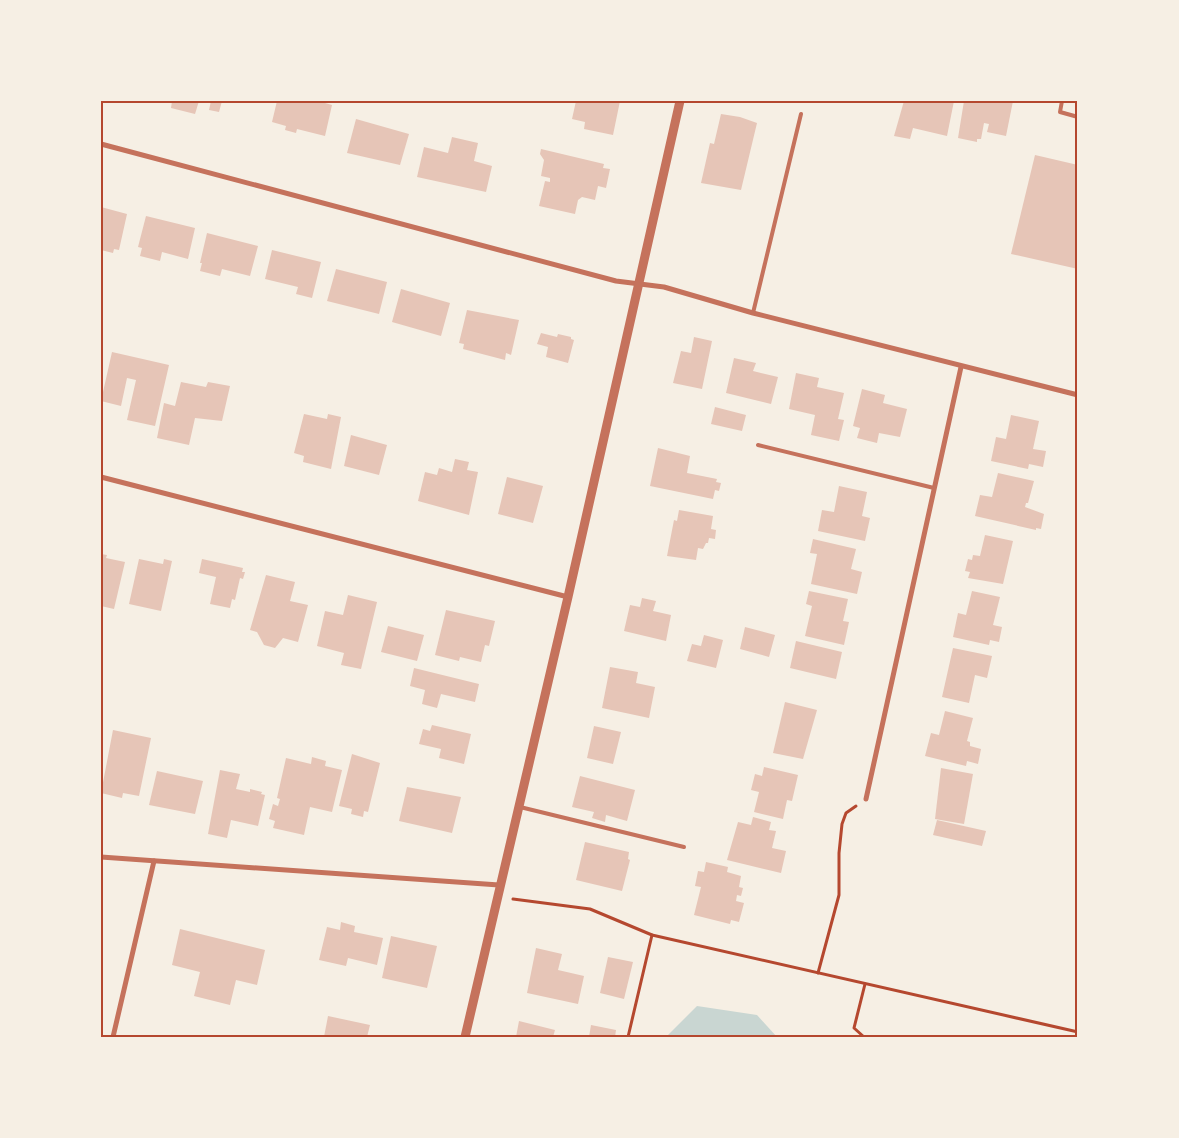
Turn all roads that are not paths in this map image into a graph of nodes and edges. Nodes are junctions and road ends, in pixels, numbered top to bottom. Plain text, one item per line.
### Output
1 (680, 101) edge
2 (1062, 101) edge
3 (800, 114) dead end
4 (1078, 117) edge
5 (101, 144) edge
6 (638, 283) junction
7 (753, 313) junction
8 (961, 367) junction
9 (1078, 394) edge
10 (758, 445) dead end
11 (101, 477) edge
12 (934, 488) junction
13 (568, 597) junction
14 (866, 799) road end
15 (518, 807) junction
16 (684, 848) dead end
17 (101, 858) edge
18 (154, 860) junction
19 (499, 885) junction
20 (113, 1037) edge
21 (465, 1037) edge

1 - 6 street
2 - 4 lane
3 - 7 lane
5 - 6 street
6 - 7 street
6 - 13 street
7 - 8 street
8 - 9 street
8 - 12 street
10 - 12 lane
11 - 13 street
12 - 14 street
13 - 15 street
15 - 16 lane
15 - 19 street
17 - 18 street
18 - 19 street
18 - 20 street
19 - 21 street

